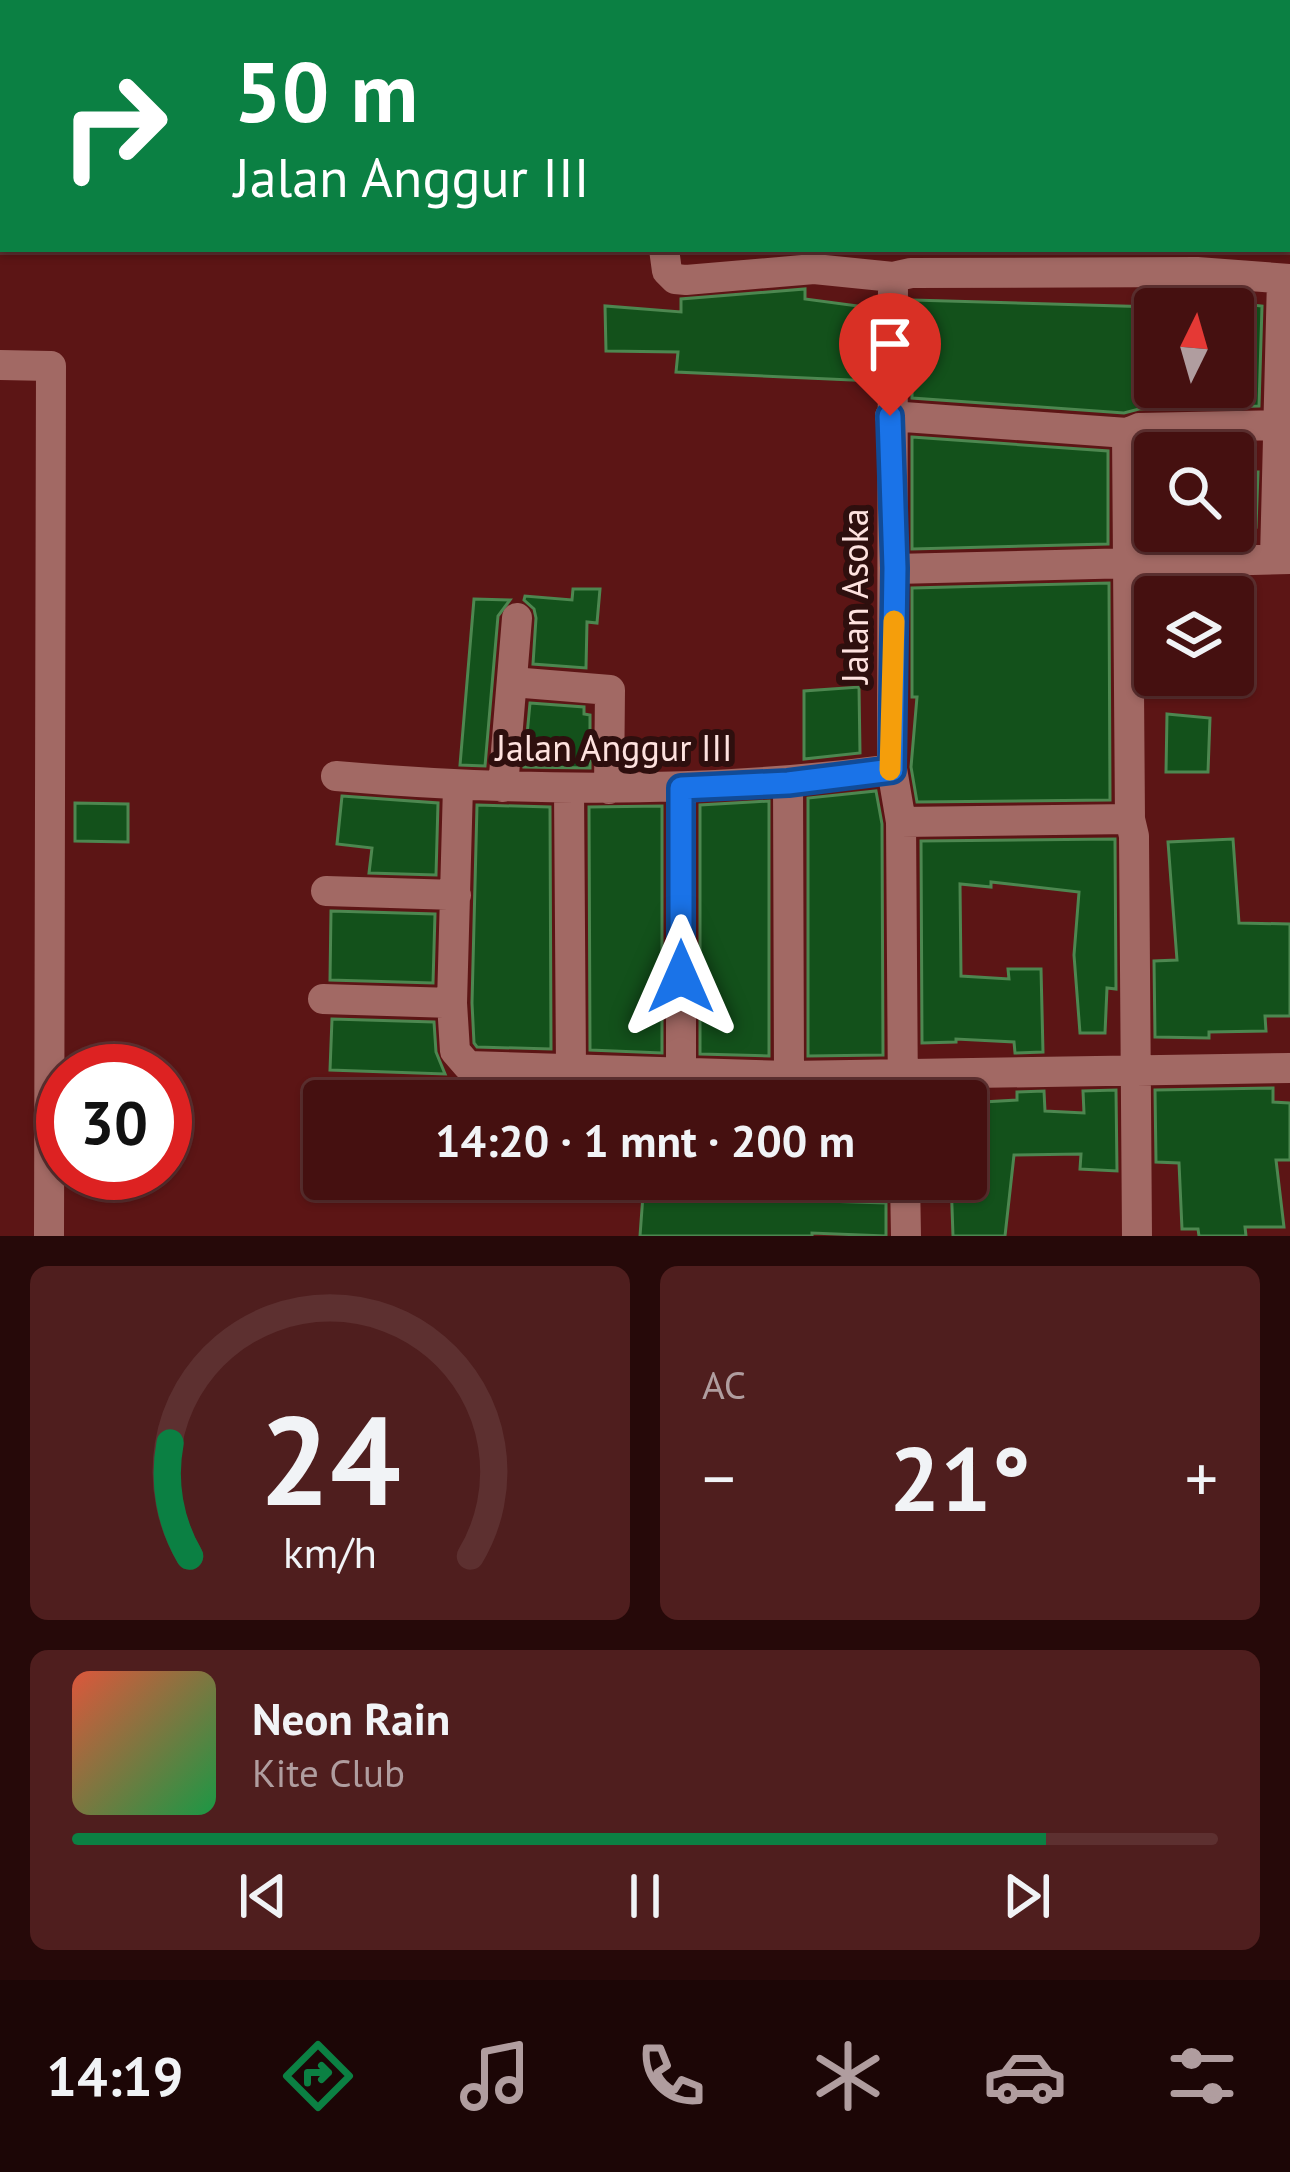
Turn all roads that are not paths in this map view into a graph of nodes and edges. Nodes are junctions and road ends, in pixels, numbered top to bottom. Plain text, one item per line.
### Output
1 (664, 252) edge
2 (814, 259) edge
3 (1197, 260) edge
4 (893, 278) junction
5 (1286, 279) edge
6 (0, 364) edge
7 (890, 416) junction
8 (1279, 425) junction
9 (1127, 433) junction
10 (1282, 558) edge
11 (1126, 562) junction
12 (895, 568) junction
13 (517, 618) dead end
14 (512, 682) junction
15 (892, 770) junction
16 (336, 776) dead end
17 (788, 783) junction
18 (458, 786) junction
19 (502, 787) junction
20 (681, 788) junction
21 (569, 789) junction
22 (609, 789) junction
23 (1130, 819) junction
24 (901, 822) junction
25 (326, 891) dead end
26 (456, 895) junction
27 (323, 999) dead end
28 (452, 1003) junction
29 (571, 1068) junction
30 (1290, 1068) edge
31 (1134, 1069) junction
32 (681, 1072) junction
33 (789, 1076) junction
34 (827, 1080) edge
35 (903, 1080) edge
36 (987, 1081) edge
37 (906, 1200) edge
38 (50, 1236) edge
39 (906, 1236) edge
40 (1137, 1236) edge

1 - 2 street
2 - 4 street
3 - 4 street
3 - 5 street
4 - 7 street, Jalan Asoka
5 - 8 street
6 - 38 street
7 - 9 street
7 - 12 street, Jalan Asoka
8 - 9 street
8 - 10 street
9 - 11 street
10 - 11 street
11 - 12 street
11 - 23 street
12 - 15 street, Jalan Asoka
13 - 14 street
14 - 19 street
14 - 22 street
15 - 17 street, Jalan Anggur III
15 - 24 street, Jalan Asoka
16 - 18 street, Jalan Anggur III
17 - 20 street, Jalan Anggur III
17 - 33 street
18 - 19 street, Jalan Anggur III
18 - 26 street
19 - 21 street, Jalan Anggur III
20 - 22 street, Jalan Anggur III
20 - 32 street
21 - 22 street, Jalan Anggur III
21 - 29 street
23 - 24 street
23 - 31 street
24 - 35 street, Jalan Asoka
25 - 26 street
26 - 28 street
27 - 28 street
28 - 29 street
29 - 32 street
30 - 31 street
31 - 36 street
31 - 40 street
32 - 33 street
33 - 34 street
37 - 39 street

